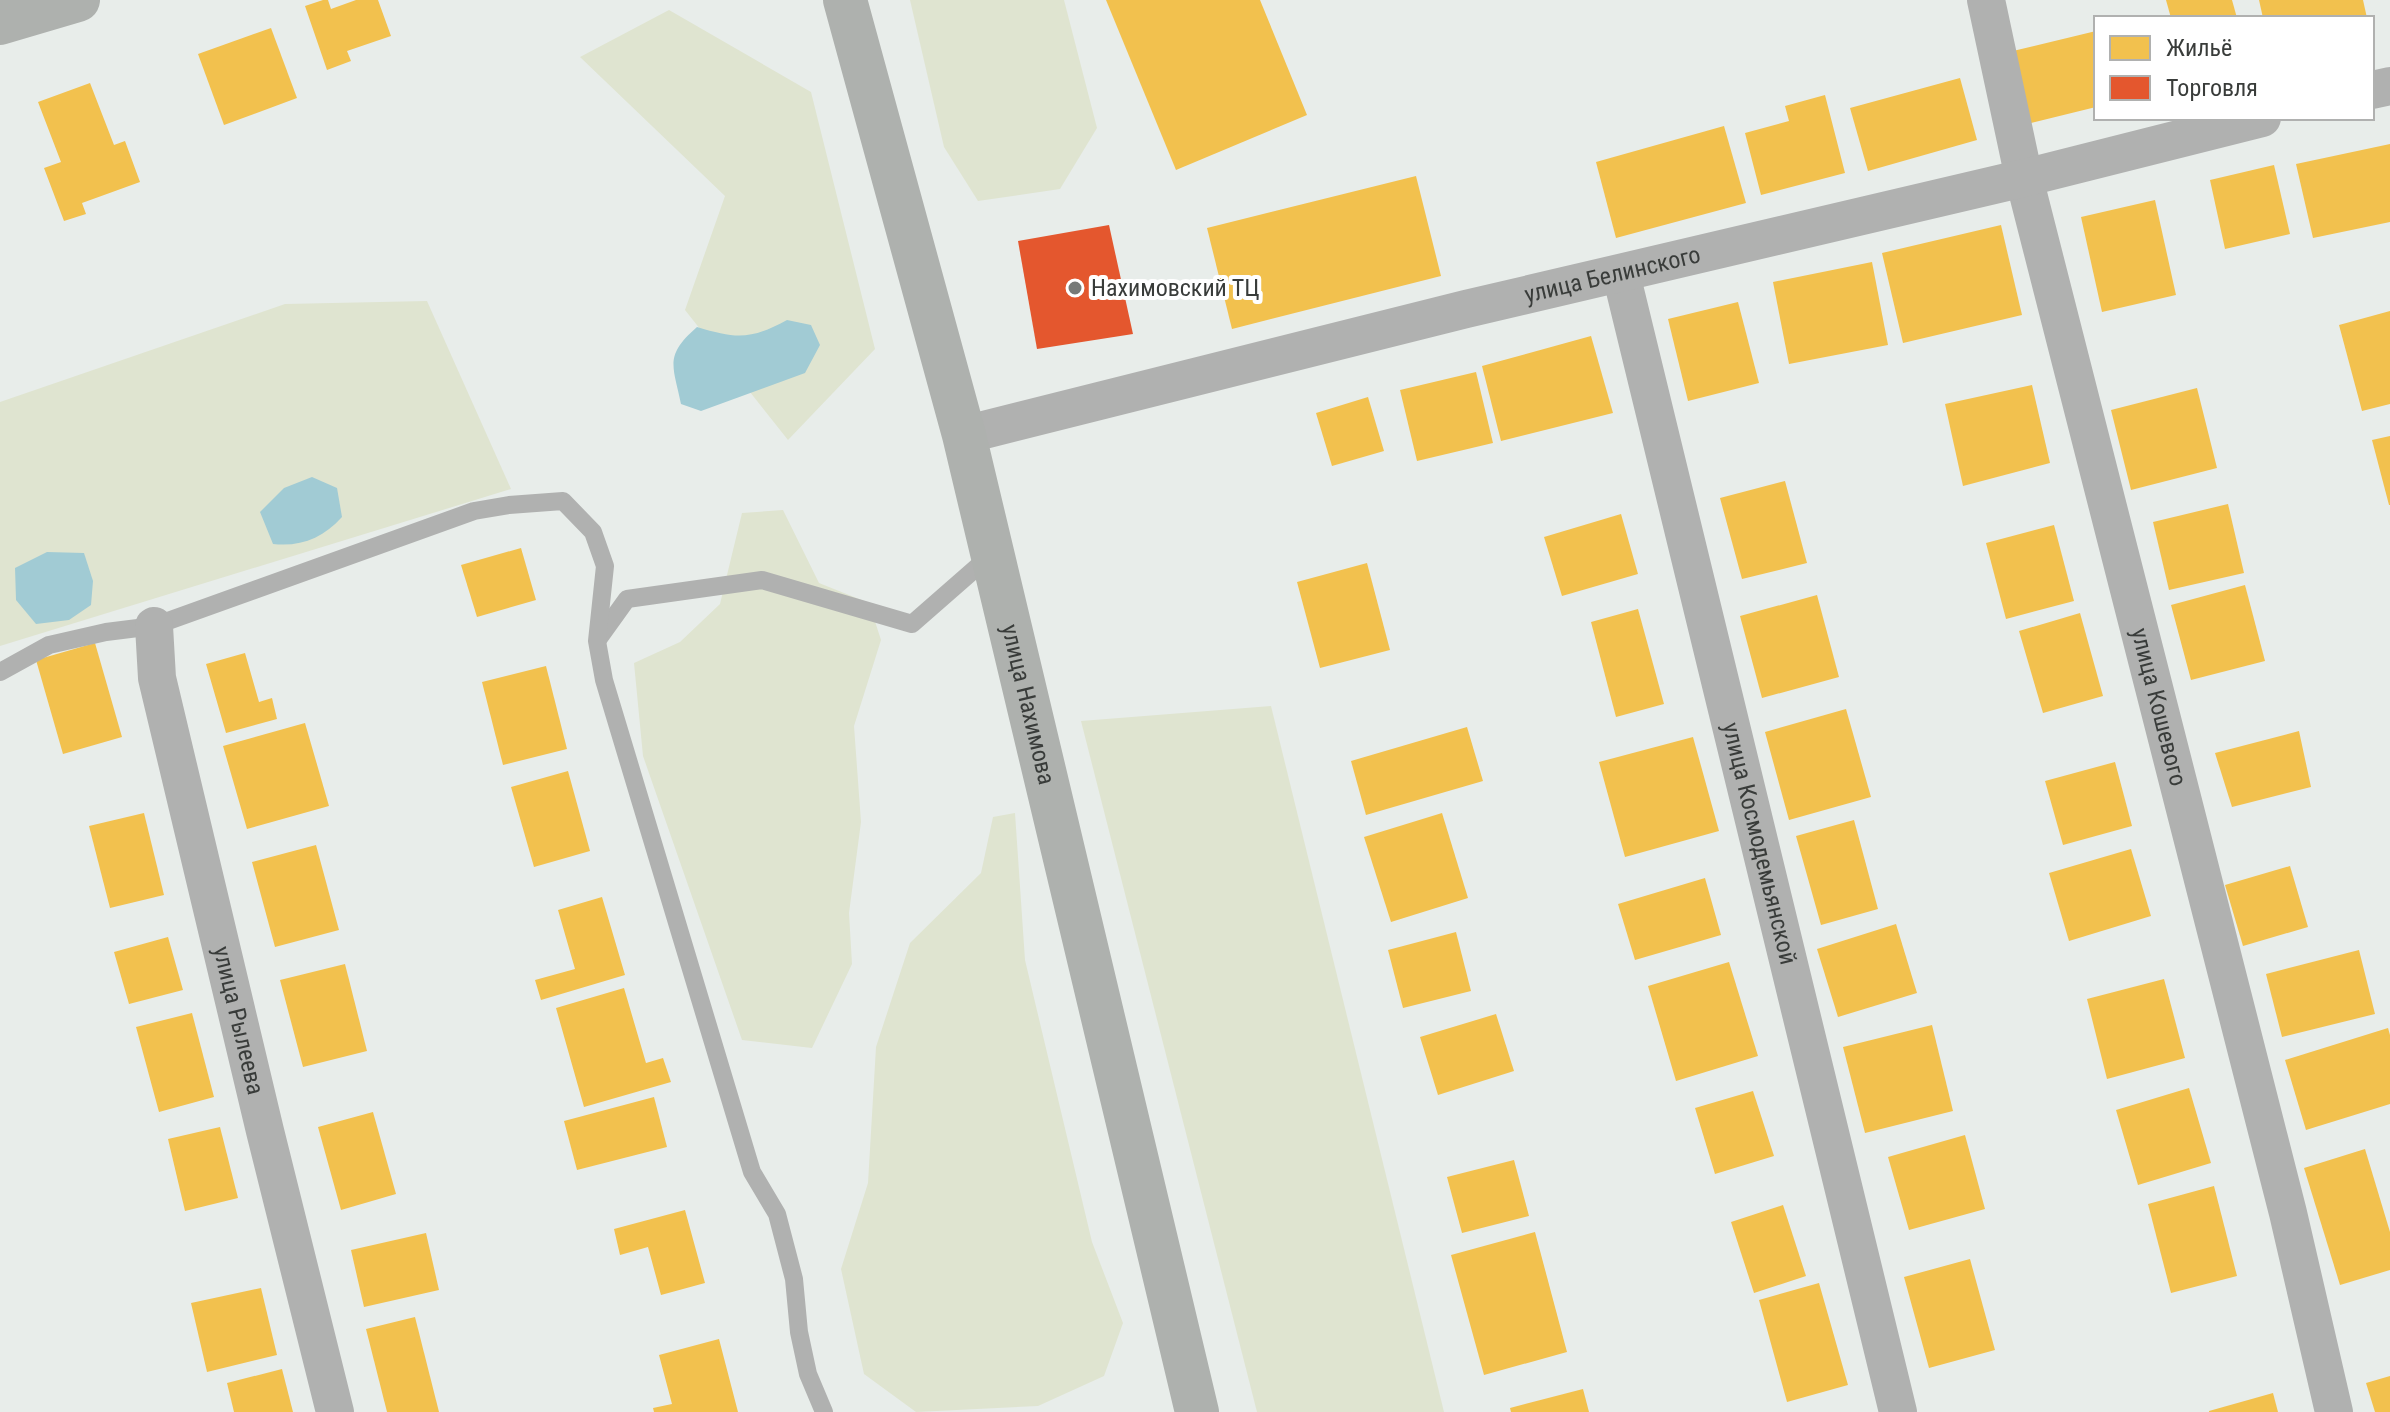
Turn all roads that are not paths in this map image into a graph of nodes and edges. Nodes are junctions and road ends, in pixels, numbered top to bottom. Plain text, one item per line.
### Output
1 (78, 0) edge
2 (845, 0) edge
3 (1986, 0) edge
4 (0, 23) edge
5 (2254, 120) edge
6 (2024, 178) junction
7 (1621, 274) junction
8 (964, 435) junction
9 (992, 554) junction
10 (154, 626) junction
11 (597, 641) junction
12 (0, 672) edge
13 (335, 1412) edge
14 (824, 1412) edge
15 (1197, 1412) edge
16 (1898, 1412) edge
17 (2334, 1412) edge

1 - 4 main road
2 - 8 main road, улица Нахимова
3 - 6 street, улица Кошевого
5 - 6 street, улица Белинского
6 - 7 street, улица Белинского
6 - 17 street, улица Кошевого
7 - 8 street, улица Белинского
7 - 16 street, улица Космодемьянской
8 - 9 main road, улица Нахимова
9 - 11 lane
9 - 15 main road, улица Нахимова
10 - 11 lane
10 - 12 lane
10 - 13 street, улица Рылеева
11 - 14 lane

